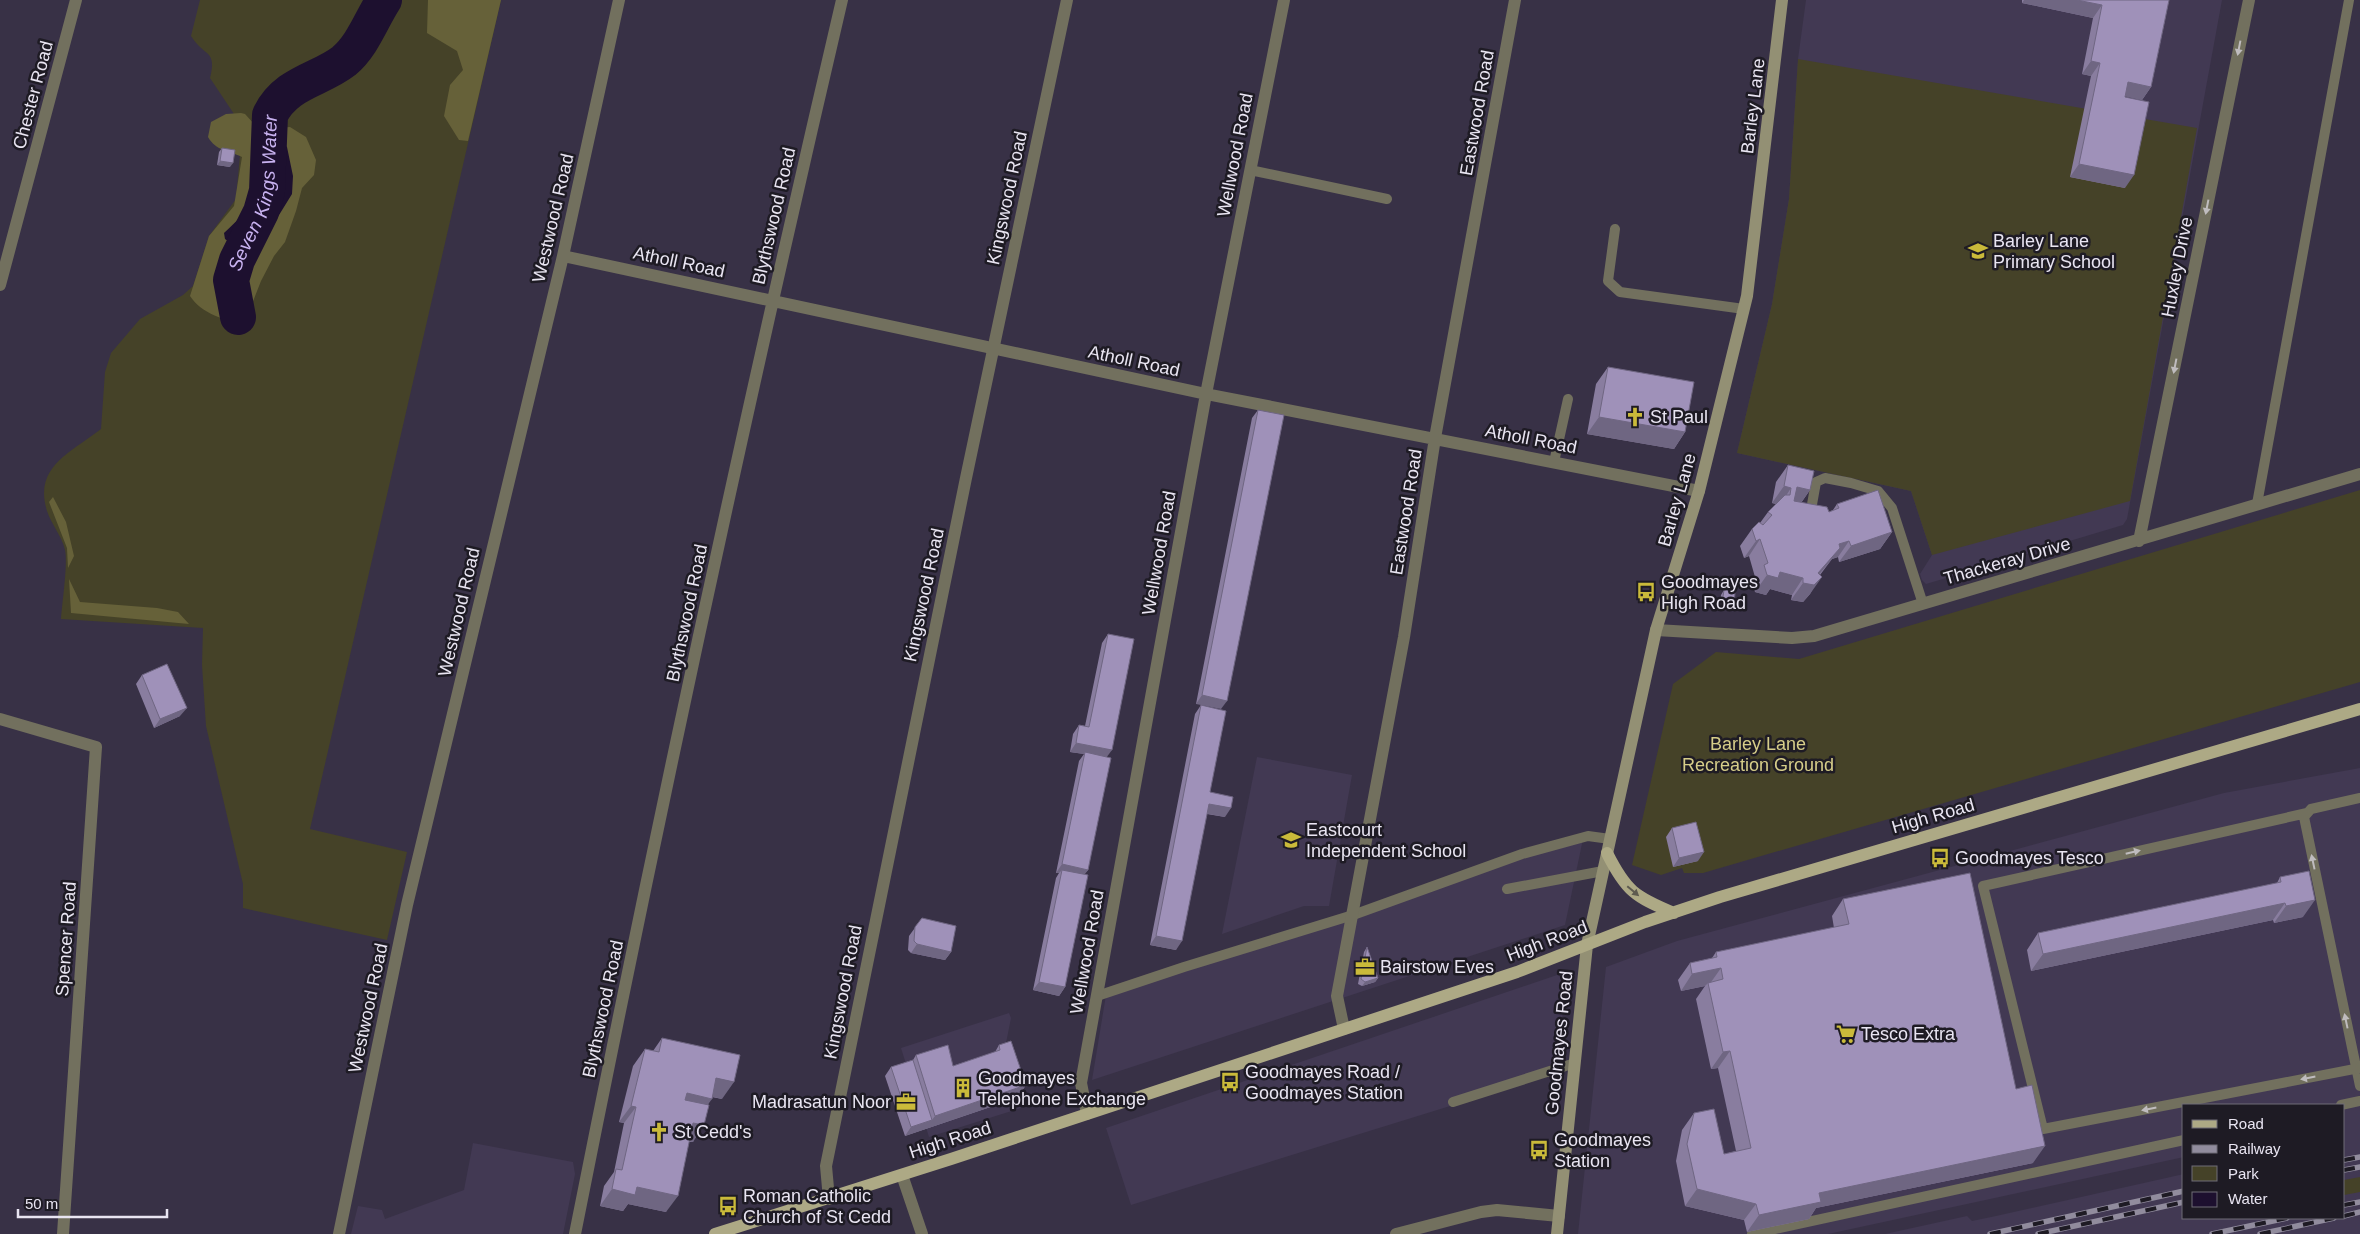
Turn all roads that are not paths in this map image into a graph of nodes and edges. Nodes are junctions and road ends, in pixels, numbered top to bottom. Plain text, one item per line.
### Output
1 (76, 0) edge
2 (619, 0) edge
3 (842, 0) edge
4 (1067, 0) edge
5 (1284, 0) edge
6 (1515, 0) edge
7 (1782, 0) edge
8 (2249, 0) edge
9 (2349, 0) edge
10 (1250, 170) junction
11 (1387, 198) dead end
12 (1614, 229) dead end
13 (563, 256) junction
14 (0, 285) edge
15 (772, 300) junction
16 (1744, 309) junction
17 (993, 349) junction
18 (1206, 394) junction
19 (1568, 399) dead end
20 (1435, 438) junction
21 (1554, 462) junction
22 (2360, 474) edge
23 (1699, 491) junction
24 (2257, 504) junction
25 (1811, 510) edge
26 (2139, 541) junction
27 (1923, 604) junction
28 (1656, 630) junction
29 (2360, 709) edge
30 (2340, 716) junction
31 (2360, 717) edge
32 (0, 719) edge
33 (2360, 798) edge
34 (2307, 813) junction
35 (1610, 839) junction
36 (1607, 853) junction
37 (1603, 871) junction
38 (1507, 890) dead end
39 (1674, 913) junction
40 (1353, 915) junction
41 (1587, 945) junction
42 (1097, 996) junction
43 (1344, 1029) junction
44 (1575, 1063) junction
45 (2358, 1068) edge
46 (2360, 1086) edge
47 (2360, 1101) edge
48 (1453, 1102) dead end
49 (2345, 1104) edge
50 (1088, 1114) junction
51 (2182, 1140) edge
52 (902, 1175) junction
53 (829, 1198) junction
54 (1559, 1216) junction
55 (63, 1234) edge
56 (340, 1234) edge
57 (575, 1234) edge
58 (715, 1234) edge
59 (922, 1234) edge
60 (1396, 1234) edge
61 (1557, 1234) edge
62 (1752, 1234) edge

1 - 14 street, Chester Road
2 - 13 street, Westwood Road
3 - 15 street, Blythswood Road
4 - 17 street, Kingswood Road
5 - 10 street, Wellwood Road
6 - 20 street, Eastwood Road
7 - 16 main road, Barley Lane
8 -> 26 street, Huxley Drive
9 - 24 lane
10 - 11 lane
10 - 18 street, Wellwood Road
12 - 16 lane
13 - 15 street, Atholl Road
13 - 56 street, Westwood Road
15 - 17 street, Atholl Road
15 - 57 street, Blythswood Road
16 - 23 main road, Barley Lane
17 - 18 street, Atholl Road
17 - 53 street, Kingswood Road
18 - 20 street, Atholl Road
18 - 42 street, Wellwood Road
19 - 21 lane
20 - 21 street, Atholl Road
20 - 40 street, Eastwood Road
21 - 23 street, Atholl Road
22 - 24 street, Thackeray Drive
23 - 28 main road, Barley Lane
24 - 26 street, Thackeray Drive
25 - 27 lane
26 - 27 street, Thackeray Drive
27 - 28 street, Thackeray Drive
28 - 35 main road, Barley Lane
29 - 30 main road, High Road
30 - 31 main road, High Road
30 - 39 main road, High Road
32 - 55 street, Spencer Road
33 - 34 lane
45 -> 34 lane
45 -> 34 lane
35 - 36 main road, Barley Lane
35 - 40 lane
36 - 37 main road, Barley Lane
36 -> 39 main road
37 - 38 lane
37 - 41 main road, Barley Lane
39 - 41 main road, High Road
40 - 42 lane
40 - 43 street, Eastwood Road
41 - 43 main road, High Road
41 - 44 main road, Goodmayes Road
42 - 50 street, Wellwood Road
43 - 50 main road, High Road
44 - 48 lane
44 - 54 main road, Goodmayes Road
45 - 46 lane
47 - 49 lane
50 - 52 main road, High Road
51 - 62 lane
52 - 53 main road, High Road
52 - 59 street
53 - 58 main road, High Road
54 - 60 street
54 - 61 main road, Goodmayes Road

